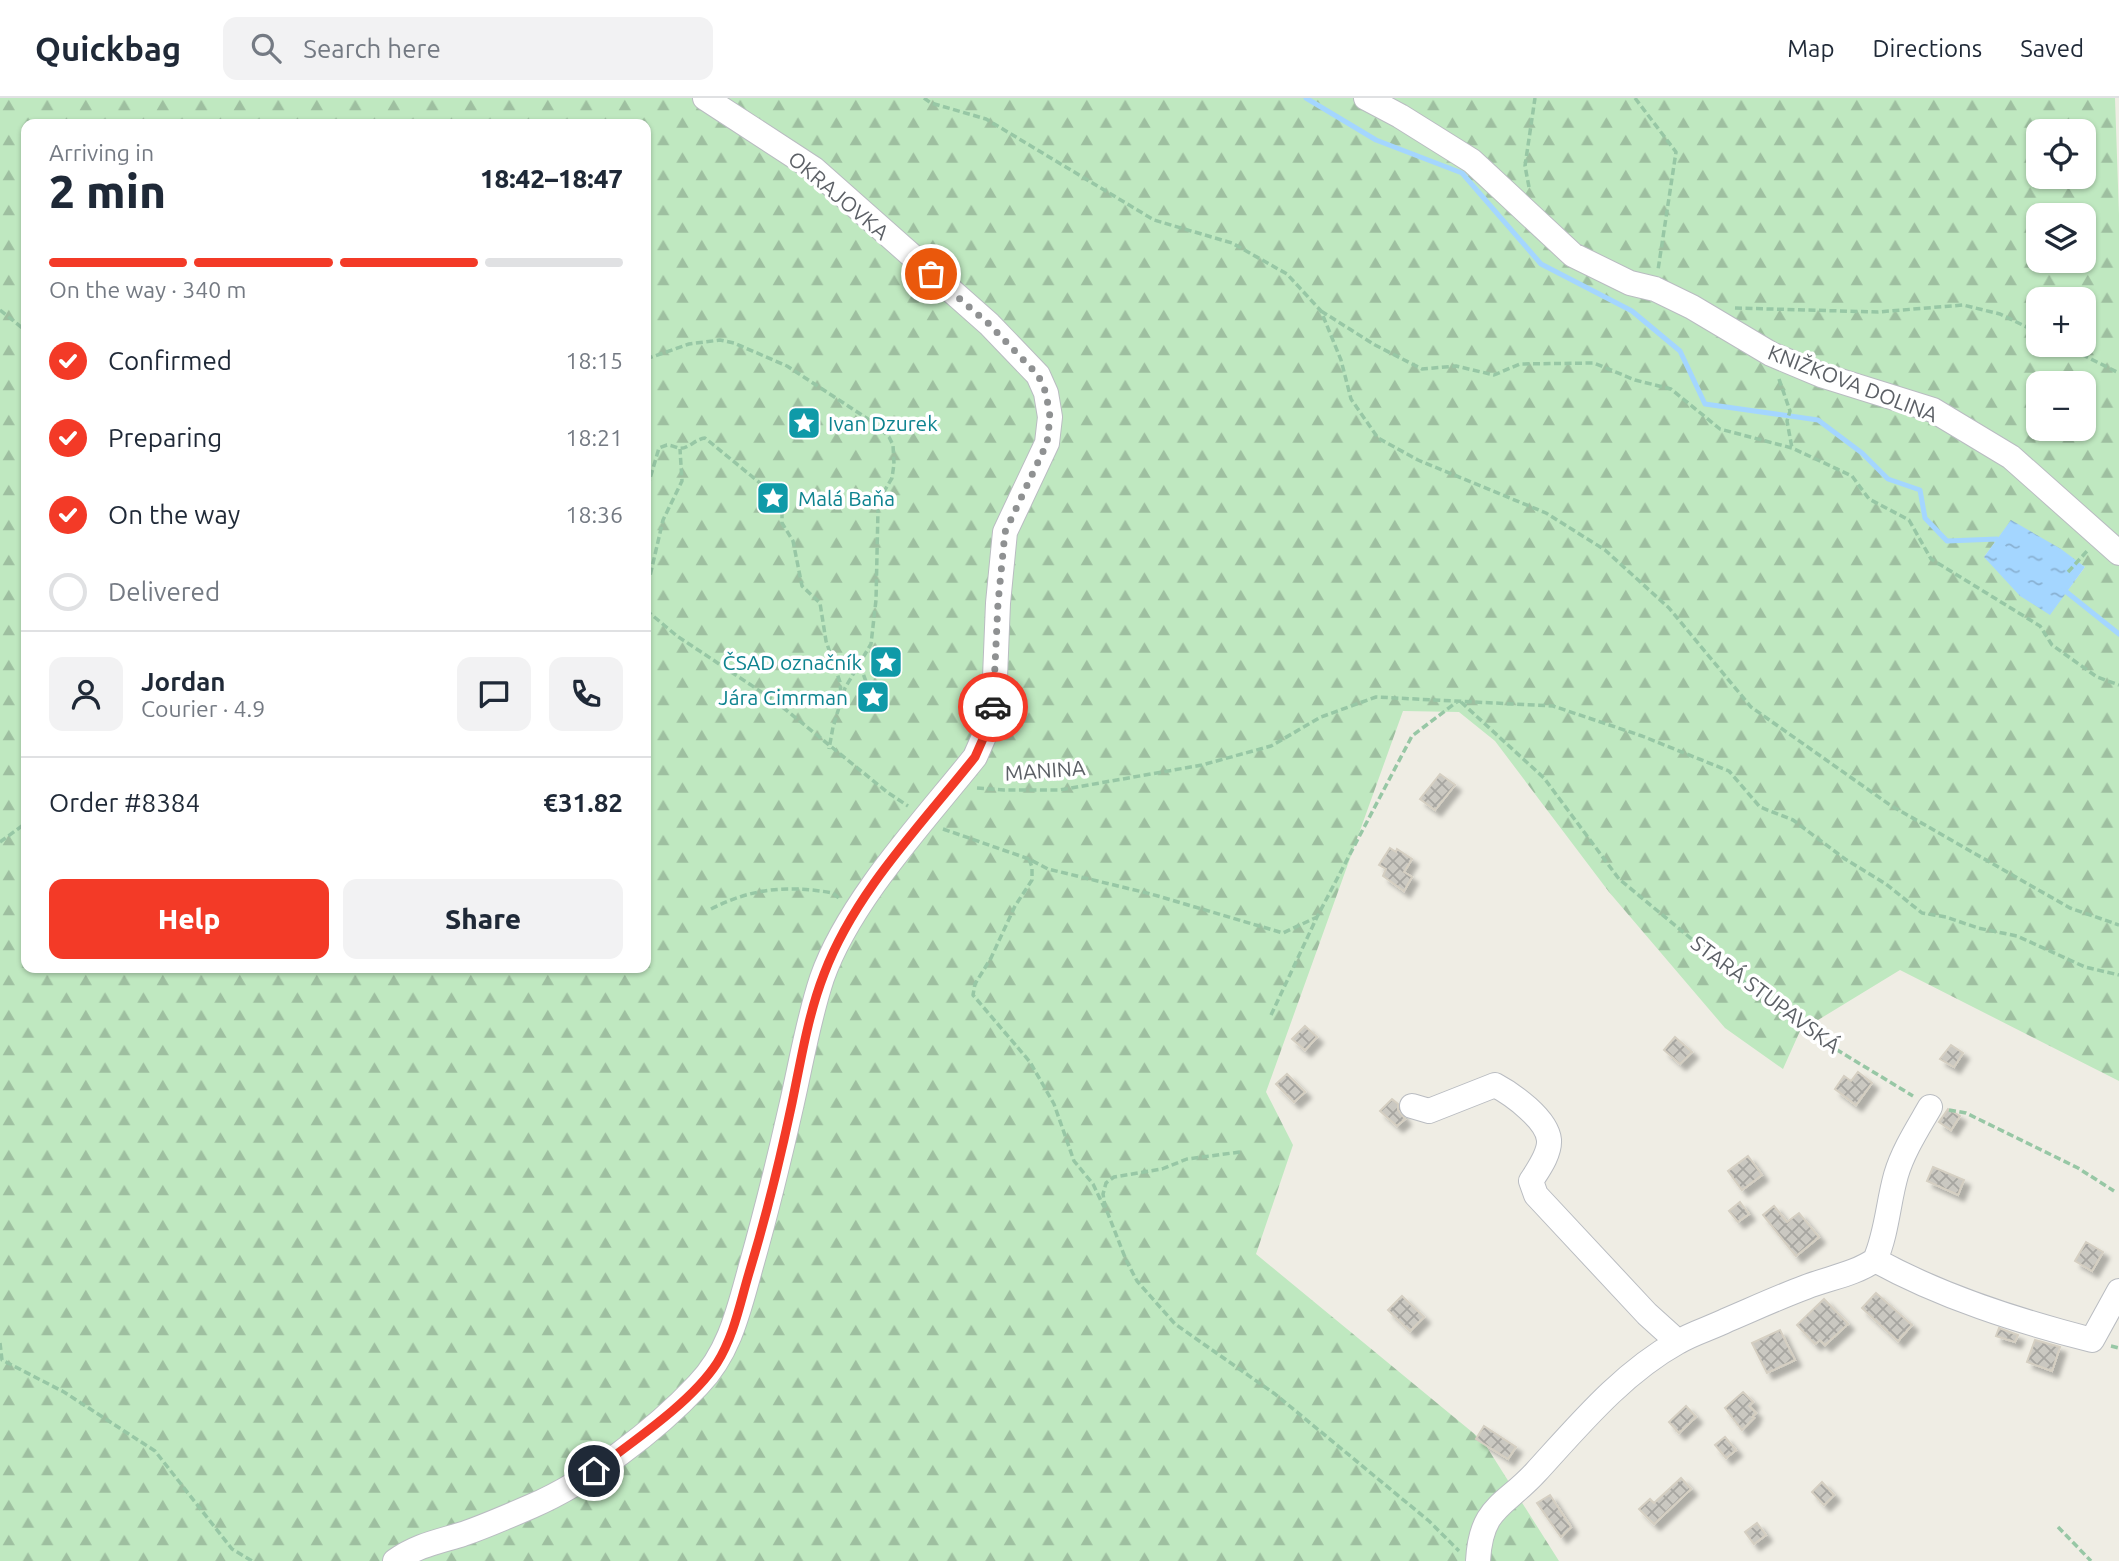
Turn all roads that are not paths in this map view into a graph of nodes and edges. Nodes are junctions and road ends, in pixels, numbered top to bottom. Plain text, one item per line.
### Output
1 (705, 98) edge
2 (1366, 98) edge
3 (2110, 544) edge
4 (1412, 1106) dead end
5 (1930, 1107) road end
6 (1875, 1260) junction
7 (2119, 1291) edge
8 (1678, 1342) junction
9 (1469, 1557) edge
10 (395, 1561) edge

1 - 10 street, OKRAJOVKA
2 - 3 street, KNIŽKOVA DOLINA
4 - 8 street
5 - 6 street
6 - 7 street
6 - 8 street
8 - 9 street

